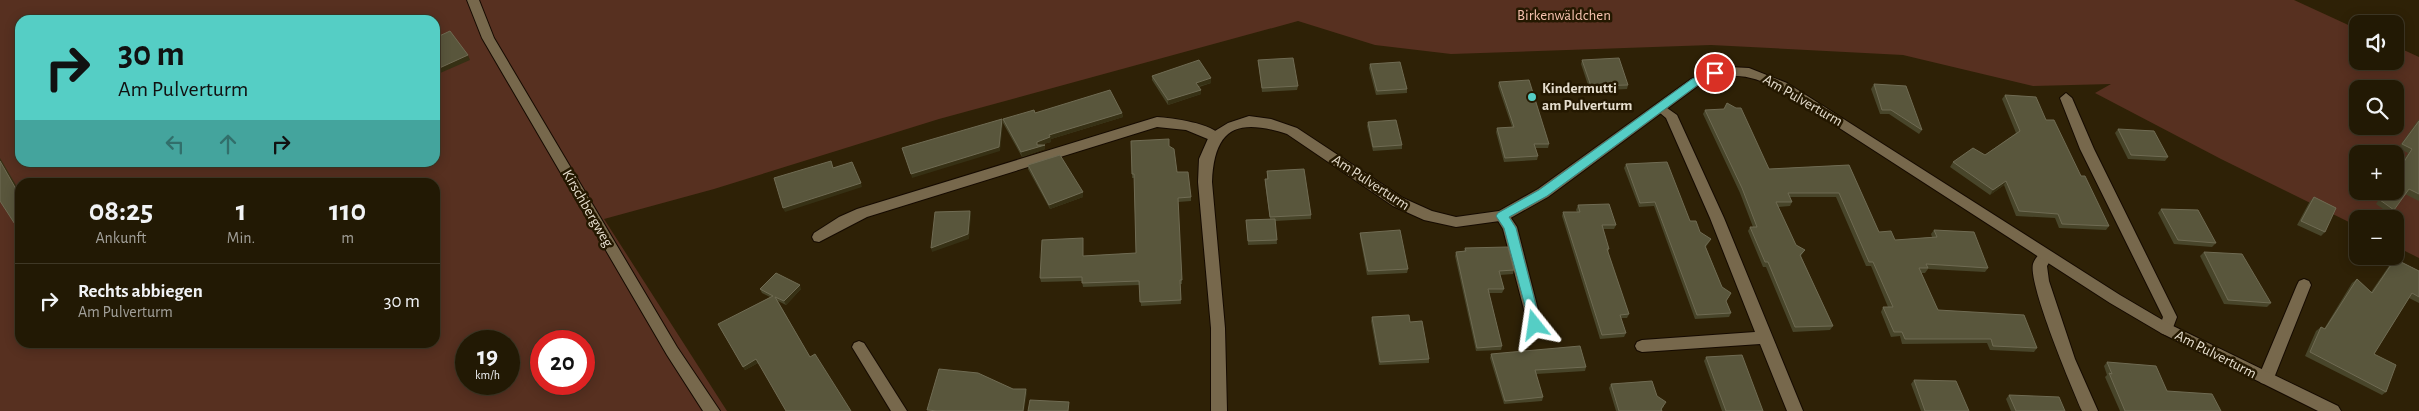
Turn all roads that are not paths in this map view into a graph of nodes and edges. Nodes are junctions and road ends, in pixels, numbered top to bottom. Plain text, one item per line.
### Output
1 (473, 0) edge
2 (2066, 98) dead end
3 (1660, 108) junction
4 (1215, 137) junction
5 (1502, 216) junction
6 (819, 237) dead end
7 (2046, 256) junction
8 (2304, 285) dead end
9 (1535, 325) dead end
10 (2166, 329) junction
11 (1766, 337) junction
12 (1642, 346) dead end
13 (859, 347) dead end
14 (2266, 378) junction
15 (712, 411) edge
16 (900, 411) edge
17 (1219, 411) edge
18 (1795, 411) edge
19 (2090, 411) edge
20 (2333, 411) edge

1 - 15 street, Kirschbergweg
2 - 10 street, Am Pulverturm
3 - 5 street, Am Pulverturm
3 - 7 street, Am Pulverturm
3 - 11 street
4 - 5 street, Am Pulverturm
4 - 6 street
4 - 17 street
5 - 9 street
7 - 10 street, Am Pulverturm
7 - 19 street
8 - 14 street, Am Pulverturm
10 - 14 street, Am Pulverturm
11 - 12 street
11 - 18 street
13 - 16 street
14 - 20 street, Am Pulverturm

